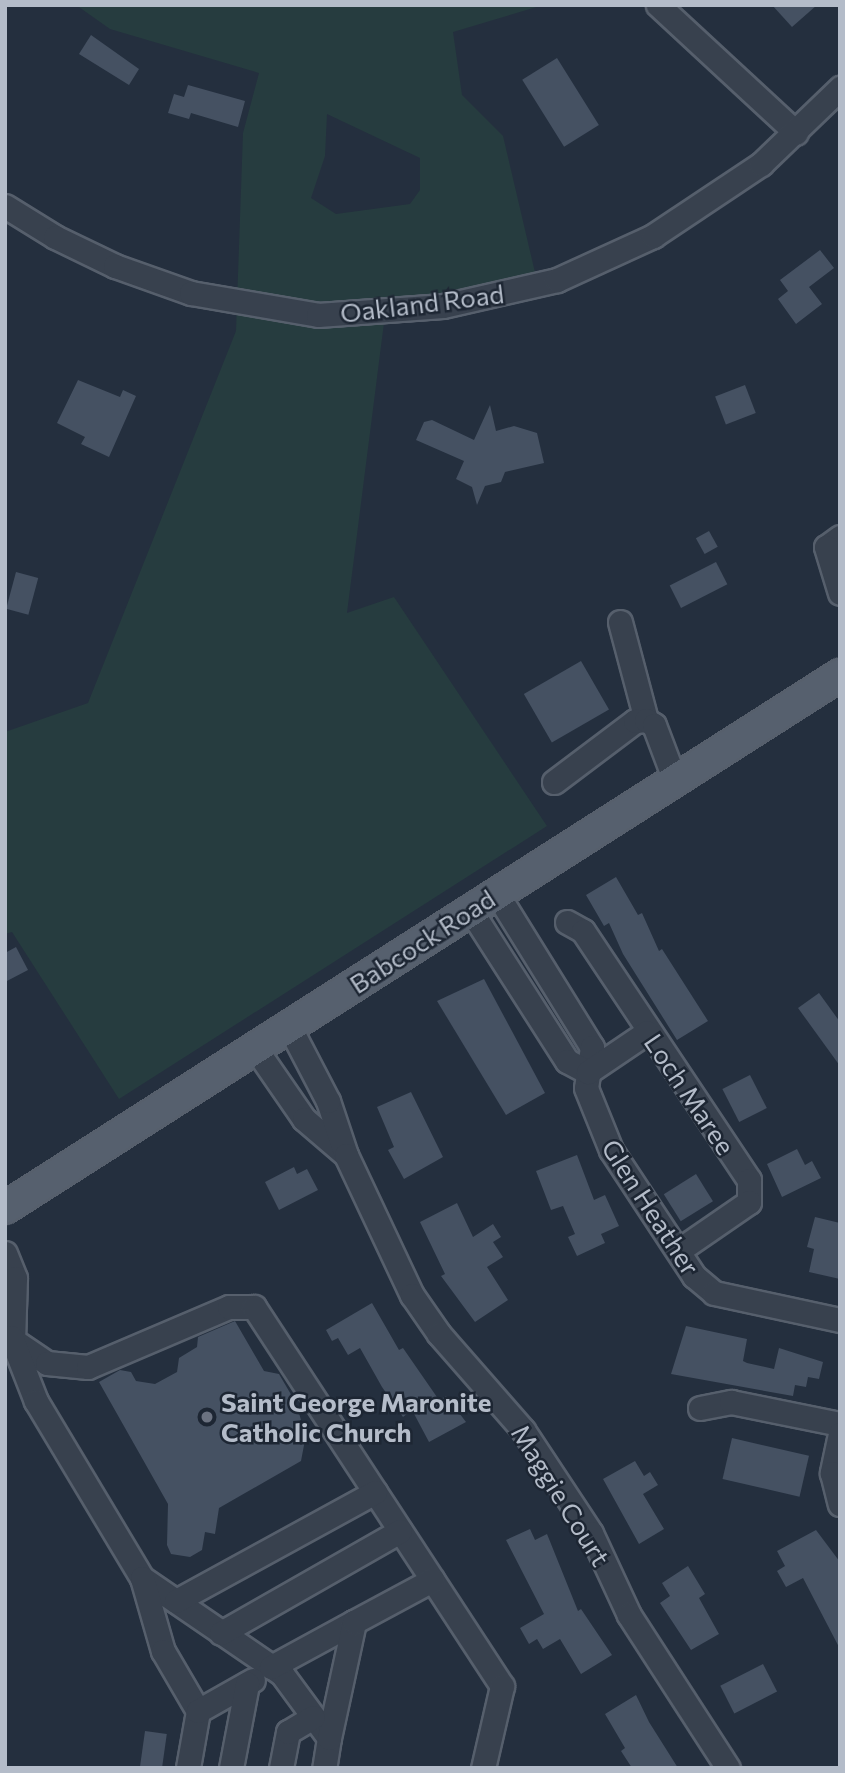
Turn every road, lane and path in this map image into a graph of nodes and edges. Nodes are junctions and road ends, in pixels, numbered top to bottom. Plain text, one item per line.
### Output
1 (658, 5) edge
2 (840, 88) edge
3 (796, 133) junction
4 (5, 206) edge
5 (840, 537) edge
6 (840, 593) edge
7 (620, 622) dead end
8 (840, 675) edge
9 (646, 720) junction
10 (674, 778) junction
11 (554, 782) dead end
12 (498, 894) junction
13 (471, 911) junction
14 (567, 922) dead end
15 (289, 1026) junction
16 (648, 1032) junction
17 (255, 1048) junction
18 (588, 1072) junction
19 (346, 1155) junction
20 (5, 1208) edge
21 (678, 1251) junction
22 (5, 1253) edge
23 (840, 1320) edge
24 (9, 1334) edge
25 (700, 1408) dead end
26 (840, 1424) edge
27 (840, 1434) edge
28 (374, 1492) junction
29 (840, 1504) edge
30 (400, 1531) junction
31 (142, 1578) junction
32 (432, 1580) junction
33 (176, 1601) junction
34 (354, 1622) junction
35 (221, 1633) junction
36 (267, 1664) junction
37 (247, 1684) junction
38 (198, 1711) junction
39 (313, 1717) junction
40 (329, 1738) junction
41 (188, 1768) edge
42 (231, 1768) edge
43 (281, 1768) edge
44 (324, 1768) edge
45 (483, 1768) edge
46 (728, 1768) edge

1 - 3 street
2 - 3 street, Oakland Road
3 - 4 street, Oakland Road
5 - 6 street
7 - 9 street
8 - 10 main road, Babcock Road
9 - 10 street
9 - 11 street
10 - 12 main road, Babcock Road
12 - 13 main road, Babcock Road
12 - 18 street, Glen Heather
13 - 15 main road, Babcock Road
13 - 18 street
14 - 16 street, Loch Maree
15 - 17 main road, Babcock Road
15 - 19 street, Maggie Court
16 - 18 street
16 - 21 street, Loch Maree
17 - 19 street, Maggie Court
17 - 20 main road, Babcock Road
18 - 21 street, Glen Heather
19 - 46 street, Maggie Court
21 - 23 street, Glen Heather
22 - 24 street
24 - 28 street
24 - 31 street
25 - 26 street
27 - 29 street
28 - 30 street
28 - 33 street
30 - 32 street
30 - 35 street
31 - 33 street
31 - 38 street
32 - 34 street
32 - 45 street
33 - 35 street
34 - 36 street
34 - 40 street
35 - 36 street
36 - 37 street
36 - 39 street
37 - 38 street
37 - 42 street
38 - 41 street
39 - 40 street
39 - 43 street
40 - 44 street

